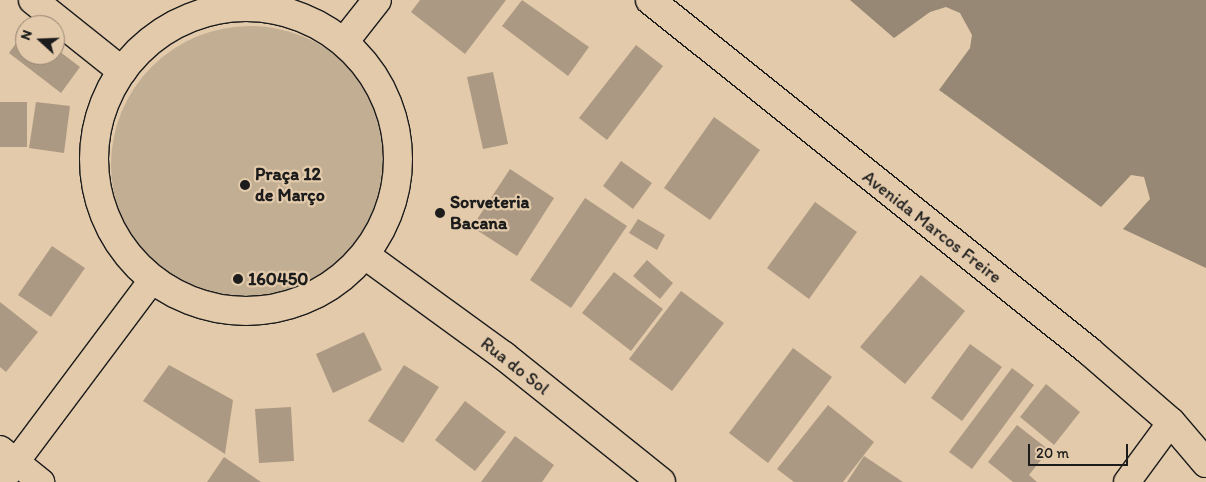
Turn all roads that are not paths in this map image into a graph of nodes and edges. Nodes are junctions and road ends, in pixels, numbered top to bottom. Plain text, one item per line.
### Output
1 (33, 0) edge
2 (377, 0) edge
3 (650, 0) edge
4 (344, 42) junction
5 (122, 71) junction
6 (365, 255) junction
7 (152, 280) junction
8 (1171, 422) junction
9 (1206, 463) edge
10 (6, 464) edge
11 (41, 482) edge
12 (661, 482) edge
13 (1127, 482) edge

1 - 5 main road
2 - 4 main road
3 - 8 main road, Avenida Marcos Freire
4 - 5 main road
4 - 6 main road
5 - 7 main road
6 - 7 main road
6 - 12 main road, Rua do Sol
7 - 10 street
8 - 9 main road, Avenida Marcos Freire
8 - 13 street
10 - 11 street

